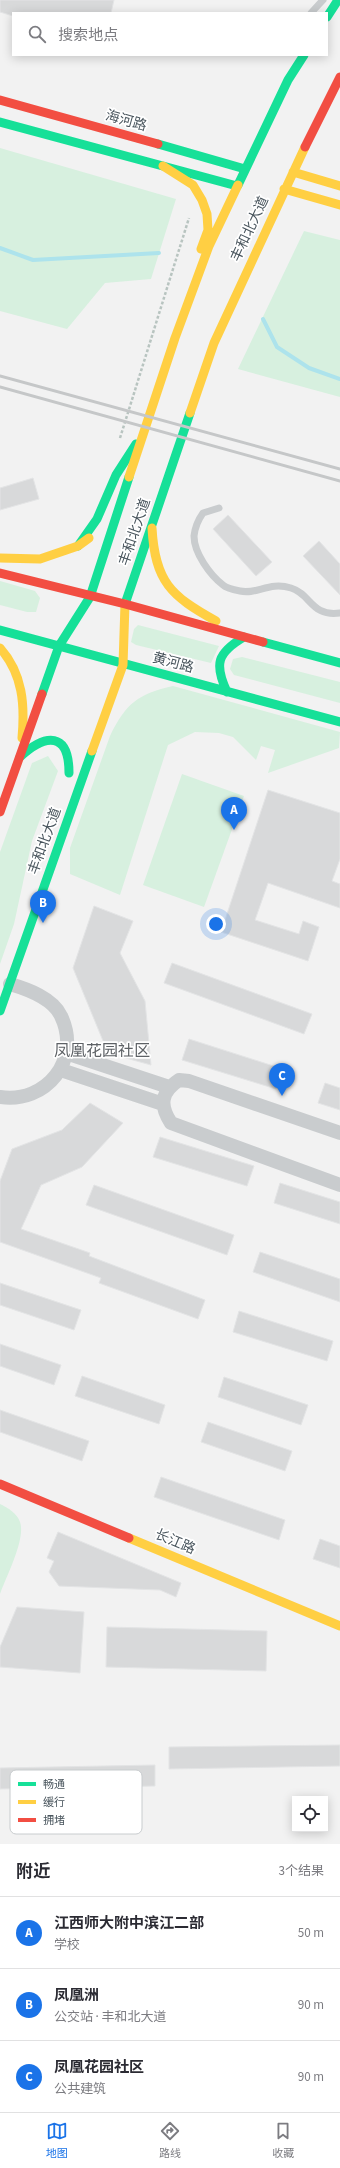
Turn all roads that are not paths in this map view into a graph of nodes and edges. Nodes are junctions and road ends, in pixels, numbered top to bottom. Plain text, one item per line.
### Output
1 (323, 0) edge
2 (338, 0) edge
3 (313, 12) edge
4 (328, 15) edge
5 (294, 56) edge
6 (303, 56) edge
7 (340, 77) edge
8 (288, 80) junction
9 (0, 100) edge
10 (0, 122) edge
11 (163, 166) junction
12 (245, 169) junction
13 (293, 172) junction
14 (237, 186) junction
15 (340, 186) edge
16 (284, 189) junction
17 (340, 205) edge
18 (219, 508) dead end
19 (119, 510) junction
20 (152, 525) junction
21 (78, 546) junction
22 (0, 558) edge
23 (0, 572) edge
24 (90, 597) junction
25 (125, 604) junction
26 (340, 613) edge
27 (0, 630) edge
28 (244, 637) junction
29 (59, 646) junction
30 (0, 648) edge
31 (340, 663) edge
32 (123, 665) junction
33 (227, 692) junction
34 (340, 722) edge
35 (78, 751) dead end
36 (20, 756) junction
37 (1, 809) edge
38 (38, 875) dead end
39 (29, 930) junction
40 (10, 984) junction
41 (0, 1011) edge
42 (66, 1052) junction
43 (61, 1070) junction
44 (169, 1086) junction
45 (0, 1097) edge
46 (163, 1104) junction
47 (340, 1133) edge
48 (340, 1185) edge
49 (0, 1484) edge
50 (340, 1626) edge

1 - 3 lane
2 - 4 main road
5 - 8 lane
6 - 8 main road, 丰和北大道
7 - 13 main road, 丰和北大道
8 - 12 main road, 丰和北大道
9 - 12 main road, 海河路
10 - 11 main road
11 - 14 main road
11 - 21 main road
12 - 14 main road, 丰和北大道
13 - 15 main road
13 - 16 main road, 丰和北大道
14 - 19 main road, 丰和北大道
16 - 17 main road
16 - 20 main road, 丰和北大道
18 - 26 lane
19 - 21 main road
19 - 24 main road, 丰和北大道
20 - 25 main road, 丰和北大道
20 - 28 main road
21 - 22 main road
23 - 24 main road
24 - 25 main road
24 - 29 main road, 丰和北大道
25 - 28 main road
25 - 32 main road, 丰和北大道
27 - 29 main road, 黄河路
28 - 31 main road
28 - 33 main road
29 - 32 main road, 黄河路
29 - 36 main road, 丰和北大道
30 - 36 main road
32 - 33 main road, 黄河路
32 - 39 main road, 丰和北大道
33 - 34 main road, 黄河路
35 - 36 main road
36 - 37 main road, 丰和北大道
38 - 39 main road
39 - 40 main road, 丰和北大道
40 - 41 main road, 丰和北大道
40 - 42 street
42 - 43 street
42 - 44 street
43 - 45 street
43 - 46 street
44 - 46 street
44 - 47 street
46 - 48 street
49 - 50 main road, 长江路

